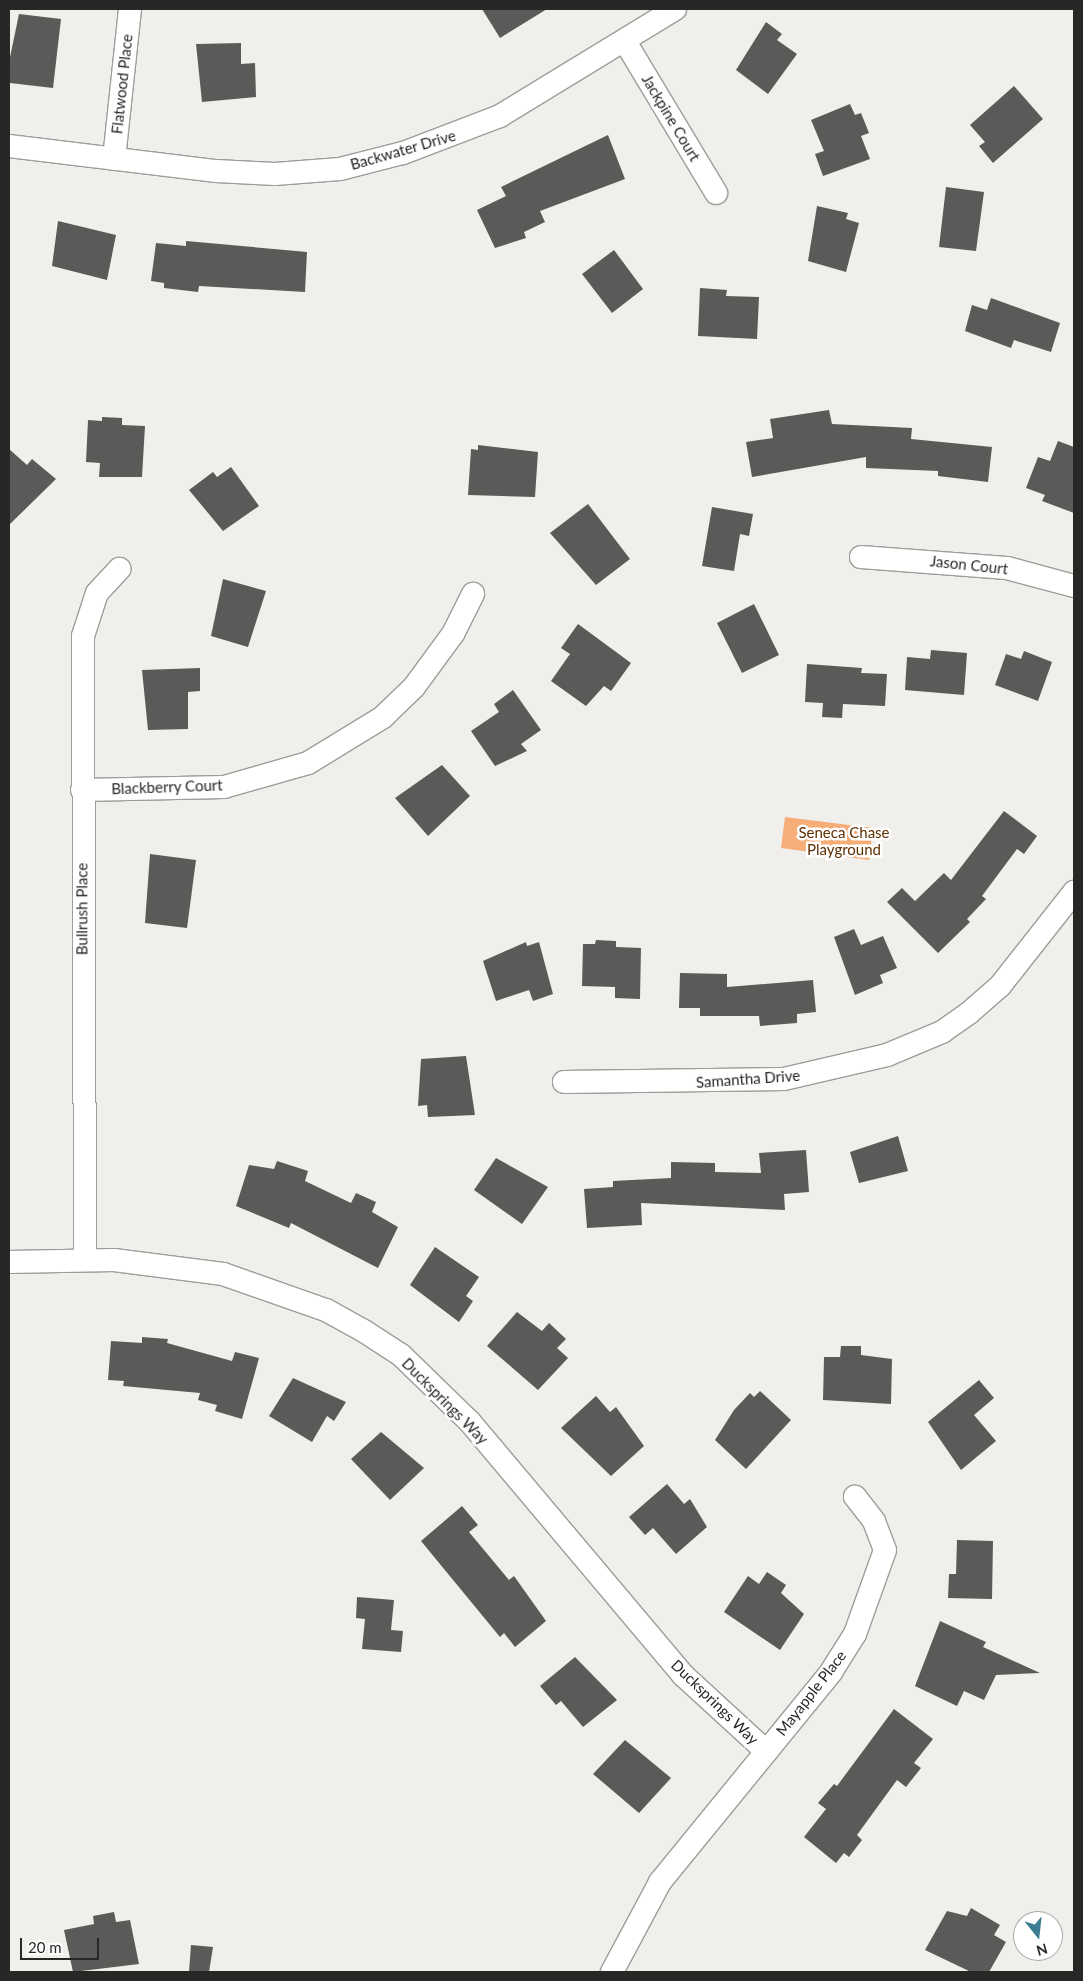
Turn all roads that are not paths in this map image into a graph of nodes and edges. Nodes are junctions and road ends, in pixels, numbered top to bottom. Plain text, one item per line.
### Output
1 (130, 9) edge
2 (676, 9) edge
3 (626, 43) junction
4 (9, 146) edge
5 (114, 159) junction
6 (716, 193) dead end
7 (861, 557) dead end
8 (119, 569) dead end
9 (1074, 586) edge
10 (473, 594) dead end
11 (82, 790) junction
12 (1074, 892) edge
13 (564, 1082) dead end
14 (85, 1260) junction
15 (9, 1262) edge
16 (855, 1498) dead end
17 (766, 1751) junction
18 (612, 1972) edge

1 - 5 street, Flatwood Place
2 - 3 street, Backwater Drive
3 - 5 street, Backwater Drive
3 - 6 street, Jackpine Court
4 - 5 street, Backwater Drive
7 - 9 street, Jason Court
8 - 11 street, Bullrush Place
10 - 11 street, Blackberry Court
11 - 14 street, Bullrush Place
12 - 13 street, Samantha Drive
14 - 15 street, Ducksprings Way
14 - 17 street, Ducksprings Way
16 - 17 street, Mayapple Place
17 - 18 street, Mayapple Place

